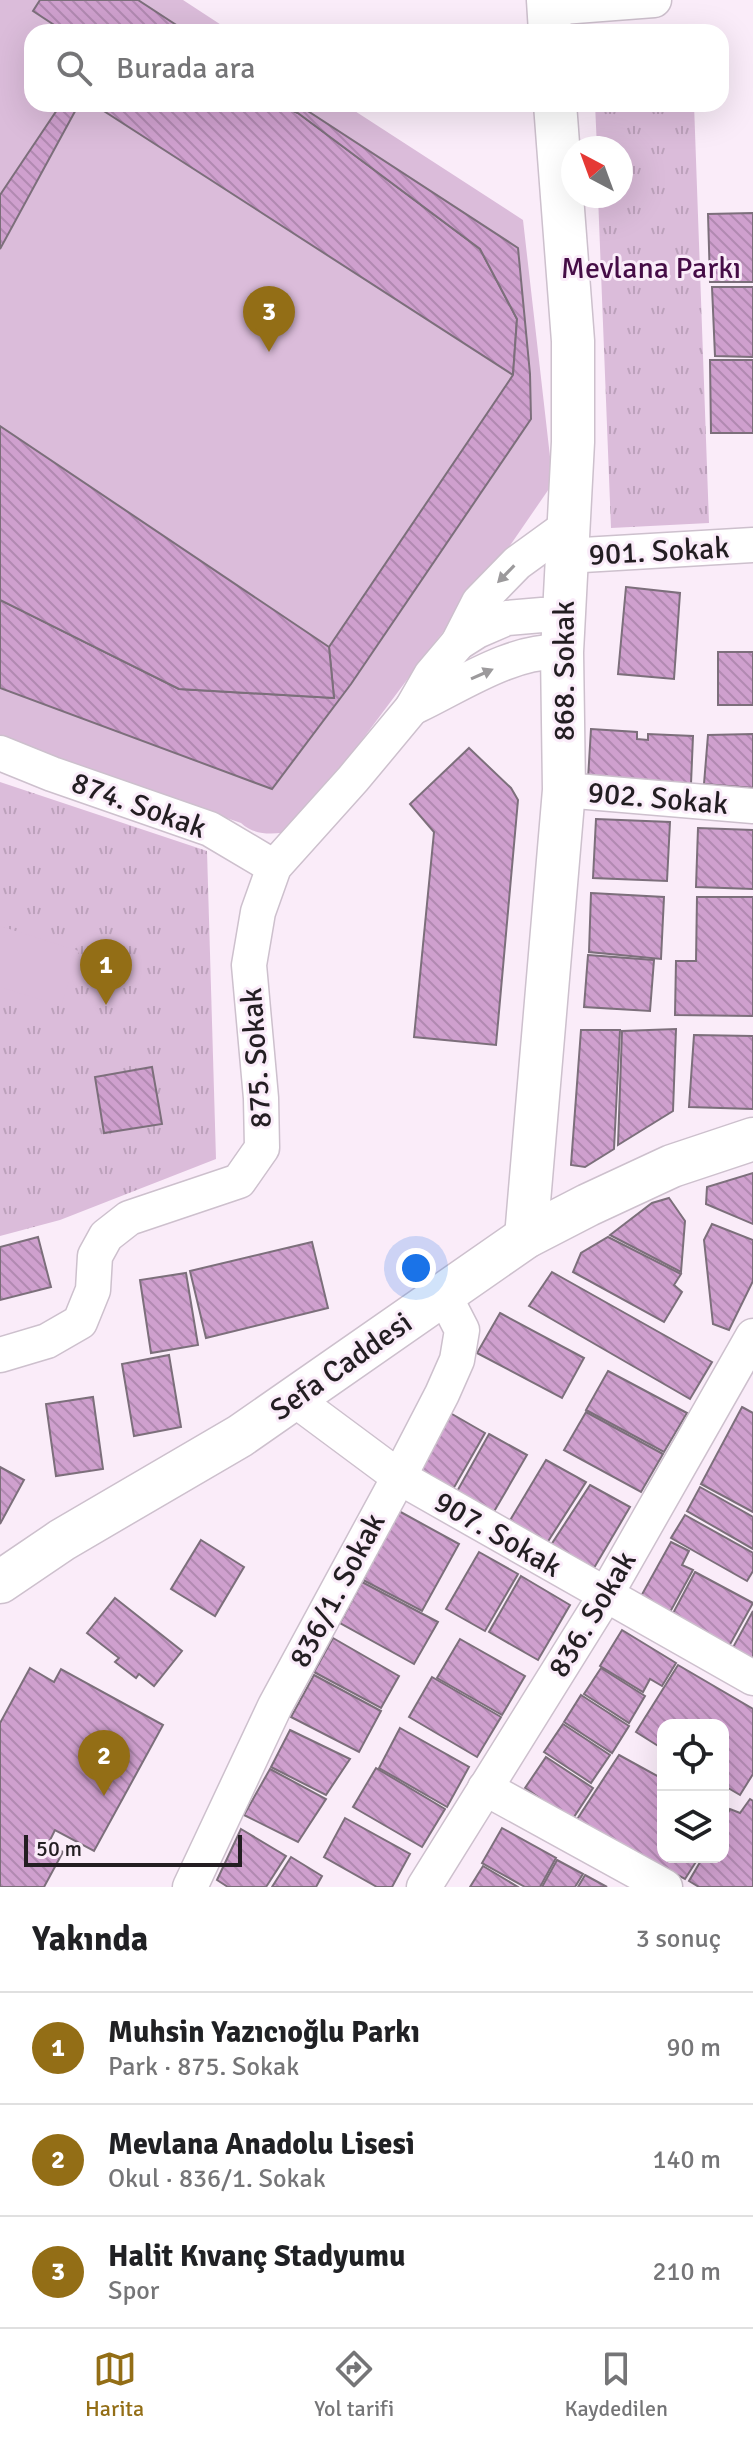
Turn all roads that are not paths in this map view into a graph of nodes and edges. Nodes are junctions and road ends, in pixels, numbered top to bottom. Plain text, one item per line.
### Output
1 (654, 0) edge
2 (544, 10) edge
3 (556, 112) edge
4 (567, 541) junction
5 (753, 545) edge
6 (562, 634) junction
7 (458, 643) junction
8 (412, 708) junction
9 (0, 753) edge
10 (564, 790) junction
11 (753, 806) edge
12 (274, 867) junction
13 (753, 1139) edge
14 (526, 1237) junction
15 (443, 1293) junction
16 (753, 1336) edge
17 (0, 1355) edge
18 (294, 1399) junction
19 (399, 1477) junction
20 (62, 1540) junction
21 (0, 1563) edge
22 (0, 1582) edge
23 (605, 1596) junction
24 (753, 1678) edge
25 (485, 1788) junction
26 (190, 1887) edge
27 (424, 1887) edge
28 (665, 1887) edge

1 - 2 street
3 - 4 street, 868. Sokak
4 - 5 street, 901. Sokak
4 - 6 street, 868. Sokak
4 -> 7 street
6 - 7 street
8 -> 6 street
6 - 10 street, 868. Sokak
7 - 8 street
8 - 12 street, 875. Sokak
9 - 12 street, 874. Sokak
10 - 11 street, 902. Sokak
10 - 14 street, 868. Sokak
12 - 17 street, 875. Sokak
13 - 14 street, Sefa Caddesi
14 - 15 street, Sefa Caddesi
15 - 18 street, Sefa Caddesi
15 - 19 street, 836/1. Sokak
16 - 23 street, 836. Sokak
18 - 19 street, 907. Sokak
18 - 20 street, Sefa Caddesi
19 - 23 street, 907. Sokak
19 - 26 street, 836/1. Sokak
20 - 21 street, Sefa Caddesi
20 - 22 street, Sefa Caddesi
23 - 24 street, 907. Sokak
23 - 25 street, 836. Sokak
25 - 27 street, 836. Sokak
25 - 28 street

